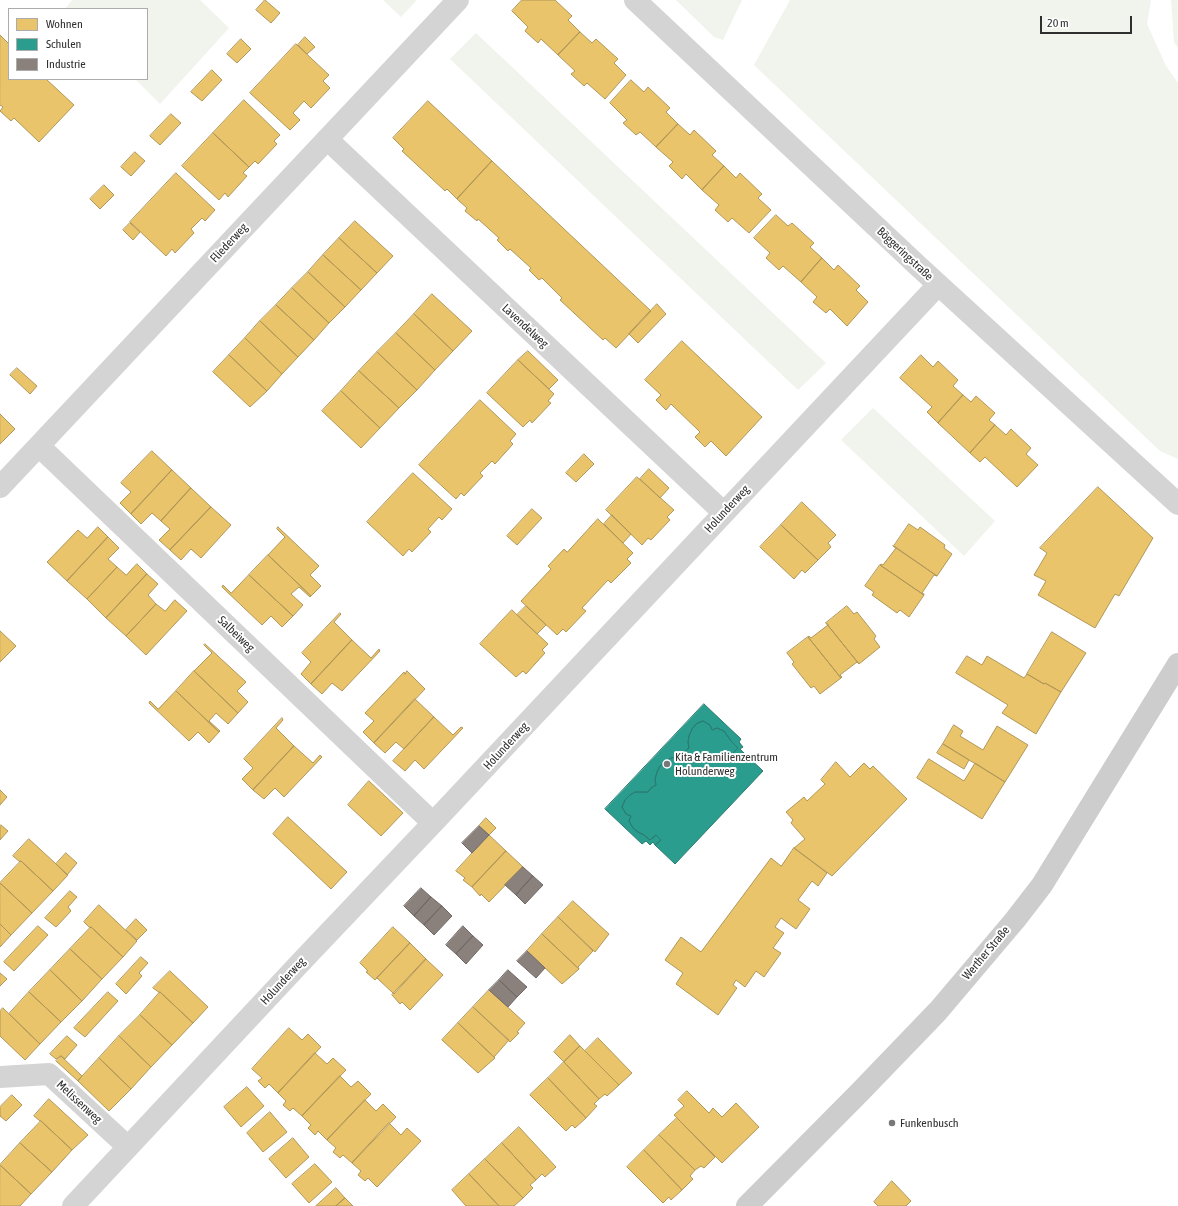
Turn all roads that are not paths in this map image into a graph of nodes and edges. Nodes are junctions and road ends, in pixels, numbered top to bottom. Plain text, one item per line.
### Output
1 (458, 0) edge
2 (635, 0) edge
3 (327, 139) junction
4 (938, 285) junction
5 (39, 446) junction
6 (0, 487) edge
7 (1178, 504) edge
8 (724, 513) junction
9 (1178, 664) edge
10 (433, 823) junction
11 (0, 1077) edge
12 (128, 1146) junction
13 (73, 1206) edge
14 (747, 1206) edge

1 - 3 street, Fliederweg
2 - 4 street, Böggeringstraße
3 - 5 street, Fliederweg
3 - 8 street, Lavendelweg
4 - 7 street, Böggeringstraße
4 - 8 street, Holunderweg
5 - 6 street, Fliederweg
5 - 10 street, Salbeiweg
8 - 10 street, Holunderweg
9 - 14 main road, Werther Straße
10 - 12 street, Holunderweg
11 - 12 street, Melissenweg
12 - 13 street, Holunderweg

